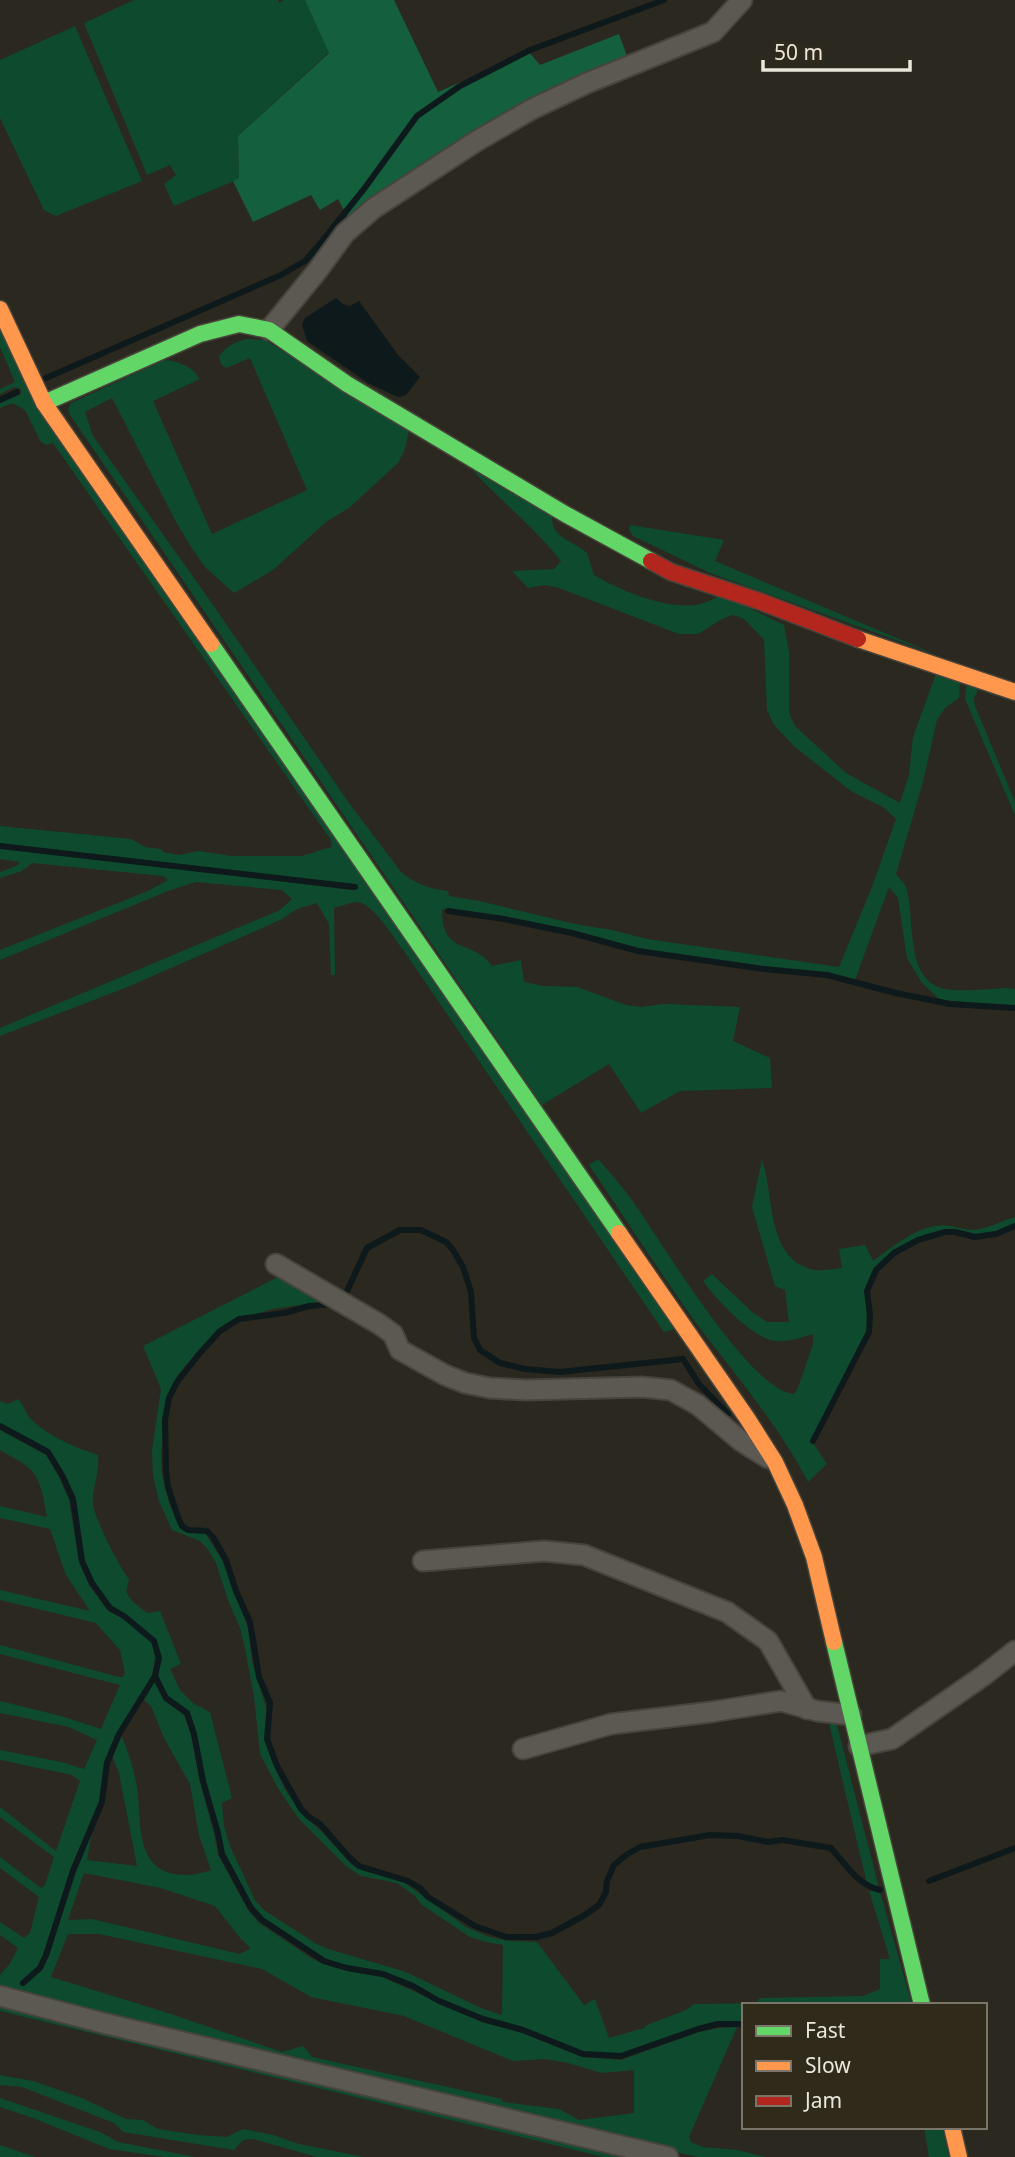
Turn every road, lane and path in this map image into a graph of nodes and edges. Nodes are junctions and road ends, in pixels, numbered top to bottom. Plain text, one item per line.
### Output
1 (742, 0) edge
2 (0, 309) edge
3 (269, 330) junction
4 (44, 403) junction
5 (1015, 692) edge
6 (276, 1264) dead end
7 (775, 1462) junction
8 (423, 1562) dead end
9 (1015, 1651) edge
10 (807, 1709) junction
11 (851, 1715) junction
12 (859, 1746) junction
13 (523, 1749) dead end
14 (0, 1996) edge
15 (922, 2003) edge
16 (952, 2129) edge
17 (668, 2157) edge
18 (959, 2157) edge

1 - 3 street
2 - 4 street
3 - 4 street
3 - 5 street
4 - 7 street
6 - 7 street
7 - 11 street
8 - 10 street
9 - 12 street
10 - 11 street
10 - 13 street
11 - 12 street
12 - 15 street
14 - 17 street
16 - 18 street

